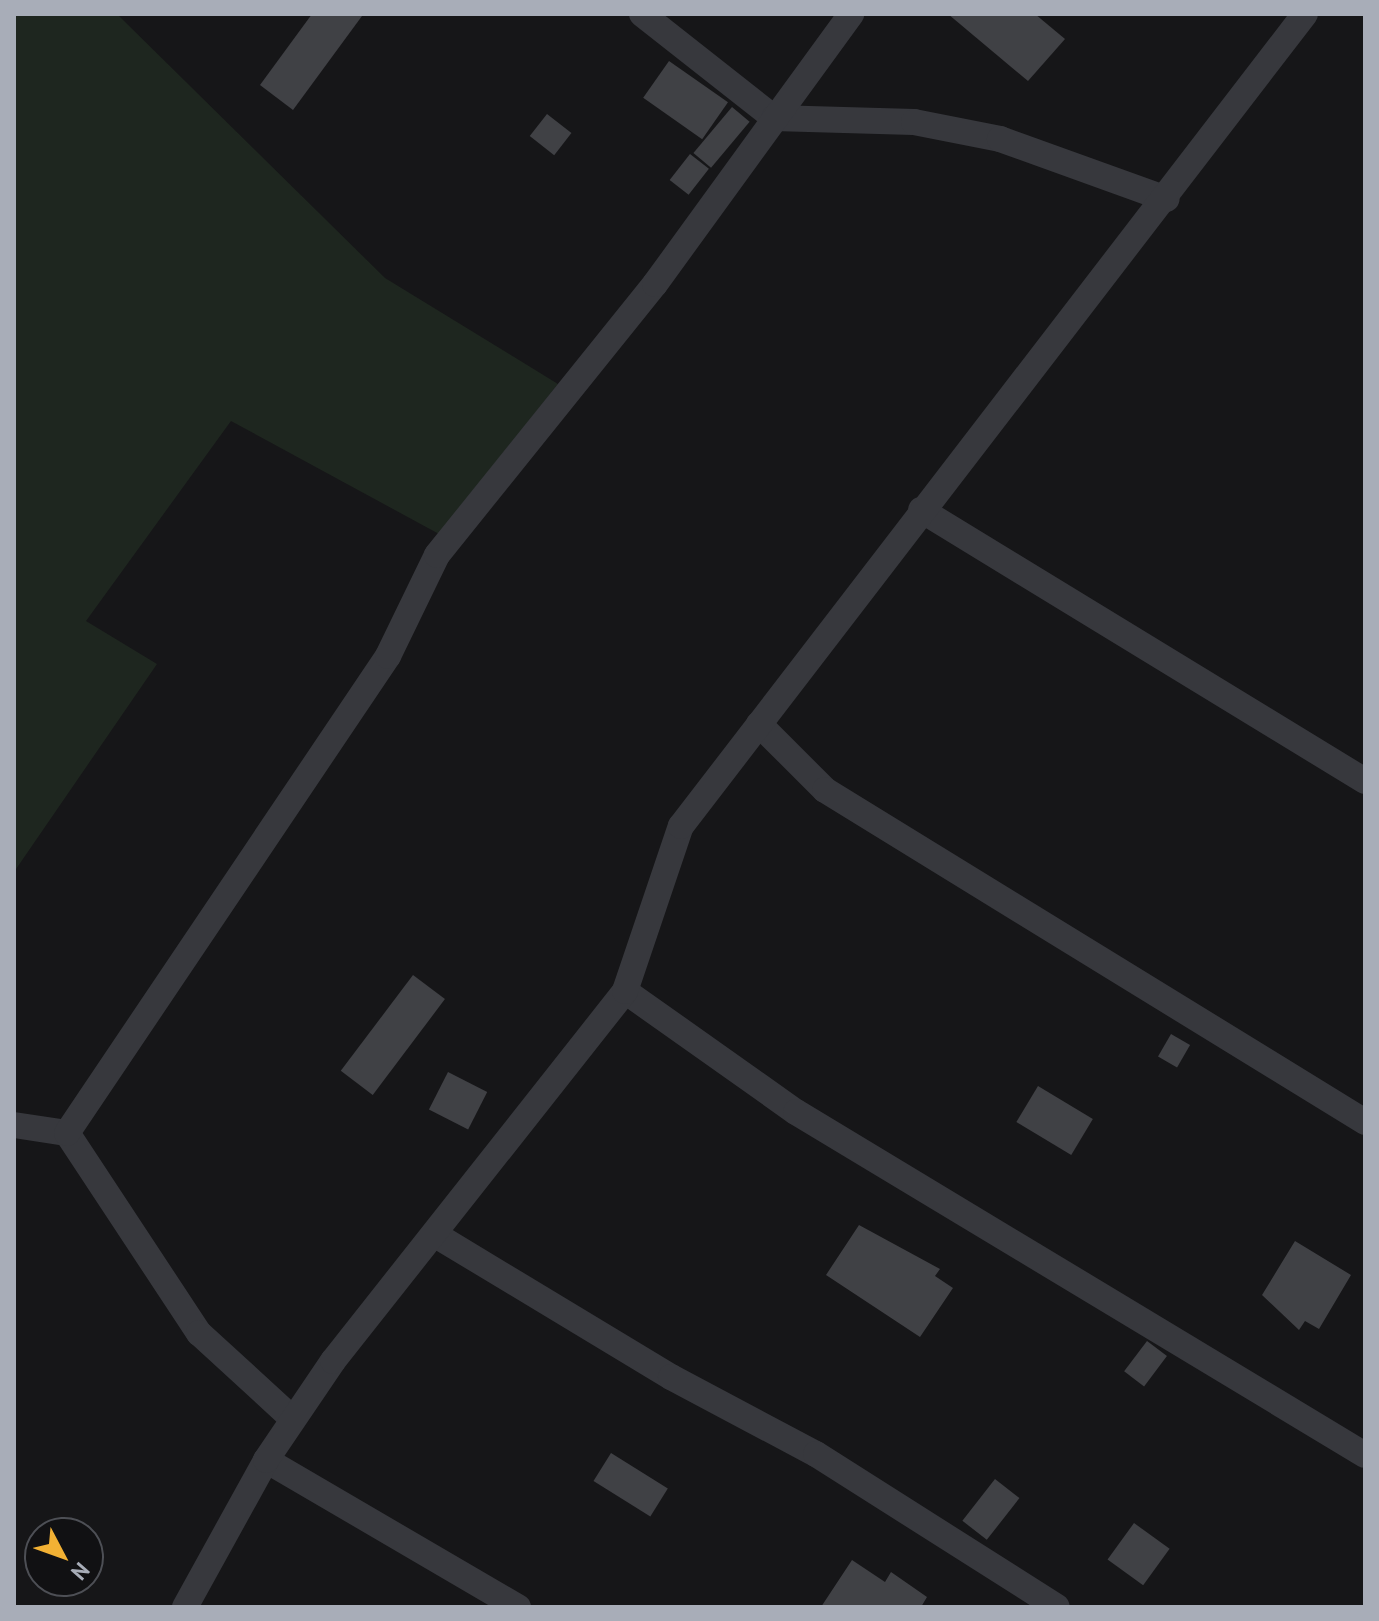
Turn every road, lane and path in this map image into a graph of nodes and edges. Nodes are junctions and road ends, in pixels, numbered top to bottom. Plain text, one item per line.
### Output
1 (642, 14) edge
2 (851, 14) edge
3 (1305, 14) edge
4 (774, 118) junction
5 (1167, 199) junction
6 (921, 510) junction
7 (759, 724) junction
8 (1365, 781) edge
9 (625, 991) junction
10 (1365, 1122) edge
11 (14, 1125) edge
12 (67, 1133) junction
13 (434, 1234) junction
14 (293, 1419) junction
15 (1365, 1455) edge
16 (266, 1460) junction
17 (185, 1607) edge
18 (518, 1607) edge
19 (1057, 1607) edge

1 - 4 street
2 - 4 street
3 - 5 street
4 - 5 street
4 - 12 street
5 - 6 street
6 - 7 street
6 - 8 street
7 - 9 street
7 - 10 street
9 - 13 street
9 - 15 street
11 - 12 street
12 - 14 street
13 - 14 street
13 - 19 street
14 - 16 street
16 - 17 street
16 - 18 street

